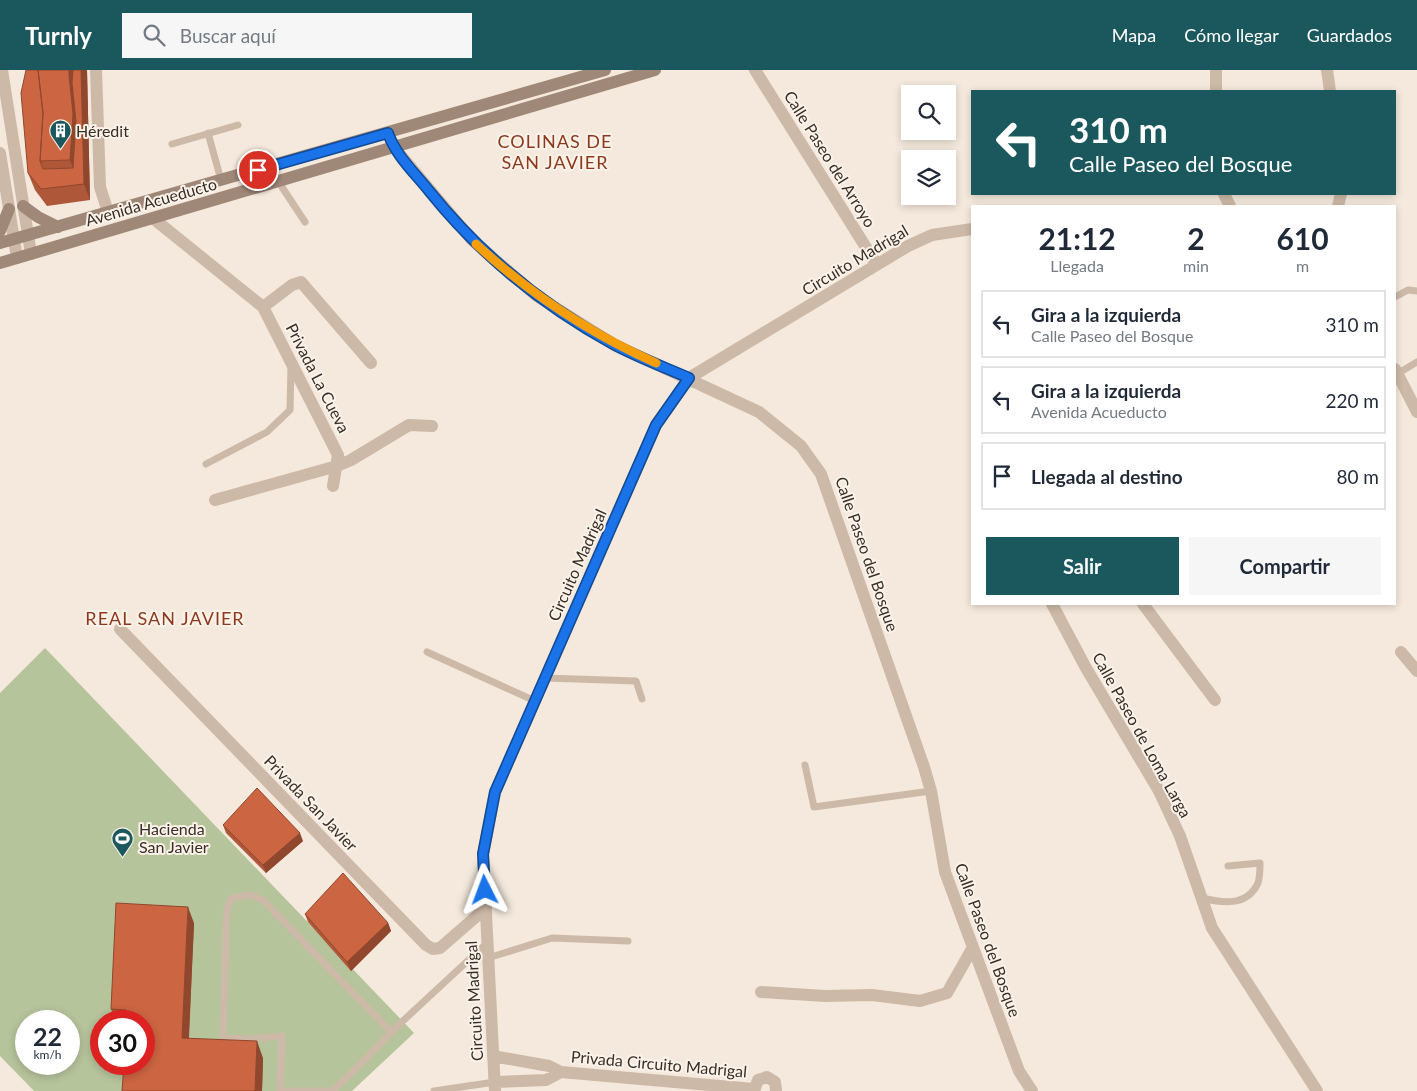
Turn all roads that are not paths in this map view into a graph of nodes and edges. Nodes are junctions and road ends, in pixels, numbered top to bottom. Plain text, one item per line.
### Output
1 (96, 70) edge
2 (605, 70) edge
3 (655, 70) edge
4 (755, 70) edge
5 (1216, 70) edge
6 (1327, 70) edge
7 (2, 76) edge
8 (1216, 90) edge
9 (1330, 90) edge
10 (238, 124) dead end
11 (208, 133) junction
12 (388, 133) junction
13 (172, 144) dead end
14 (393, 146) junction
15 (0, 153) edge
16 (221, 180) junction
17 (278, 181) junction
18 (22, 206) junction
19 (130, 206) junction
20 (9, 209) junction
21 (108, 212) junction
22 (154, 218) junction
23 (305, 222) dead end
24 (134, 224) junction
25 (58, 226) junction
26 (971, 229) edge
27 (0, 231) edge
28 (27, 235) junction
29 (13, 239) junction
30 (0, 244) edge
31 (30, 254) junction
32 (17, 258) junction
33 (0, 263) edge
34 (877, 265) junction
35 (1417, 291) edge
36 (1396, 296) edge
37 (263, 307) junction
38 (291, 361) junction
39 (1417, 362) edge
40 (371, 363) dead end
41 (1396, 371) edge
42 (689, 378) junction
43 (1417, 412) edge
44 (432, 426) dead end
45 (206, 464) dead end
46 (337, 466) junction
47 (333, 486) dead end
48 (215, 500) dead end
49 (1053, 605) edge
50 (1145, 605) edge
51 (120, 629) dead end
52 (427, 652) dead end
53 (1400, 652) dead end
54 (1417, 671) edge
55 (545, 678) junction
56 (642, 699) dead end
57 (1215, 700) dead end
58 (535, 701) junction
59 (805, 765) dead end
60 (931, 791) junction
61 (1228, 866) dead end
62 (1201, 898) junction
63 (486, 908) junction
64 (628, 941) dead end
65 (488, 942) junction
66 (972, 949) junction
67 (488, 958) junction
68 (761, 992) dead end
69 (391, 1032) junction
70 (493, 1056) junction
71 (561, 1072) junction
72 (495, 1087) edge
73 (754, 1090) edge
74 (434, 1091) edge
75 (776, 1091) edge
76 (1032, 1091) edge
77 (1317, 1091) edge

1 - 21 street
2 - 12 main road, Avenida Acueducto
3 - 14 main road, Avenida Acueducto
4 - 34 street, Calle Paseo del Arroyo
5 - 8 street
6 - 9 street
7 - 18 street
10 - 11 lane
11 - 13 lane
11 - 16 lane
12 - 14 street, Calle Paseo del Bosque
12 - 16 main road, Avenida Acueducto
14 - 17 main road, Avenida Acueducto
14 - 42 street, Calle Paseo del Bosque
15 - 20 street
16 - 19 main road, Avenida Acueducto
17 - 22 main road, Avenida Acueducto
17 - 23 lane
18 - 25 main road
18 - 28 street
19 - 21 main road, Avenida Acueducto
19 - 24 main road
20 - 27 main road
20 - 29 street
21 - 25 main road, Avenida Acueducto
22 - 24 main road, Avenida Acueducto
22 - 37 street, Privada La Cueva
24 - 31 main road, Avenida Acueducto
25 - 28 main road, Avenida Acueducto
26 - 34 street, Circuito Madrigal
28 - 29 main road, Avenida Acueducto
28 - 31 street
29 - 30 main road, Avenida Acueducto
29 - 32 street
31 - 32 main road, Avenida Acueducto
32 - 33 main road, Avenida Acueducto
34 - 42 street, Circuito Madrigal
35 - 36 lane
37 - 38 street, Privada La Cueva
37 - 40 street
38 - 45 lane
38 - 46 street, Privada La Cueva
39 - 41 lane
41 - 43 street
42 - 55 street, Circuito Madrigal
42 - 60 street, Calle Paseo del Bosque
44 - 46 street
46 - 47 street, Privada La Cueva
46 - 48 street
49 - 62 street, Calle Paseo de Loma Larga
50 - 57 street
51 - 63 street, Privada San Javier
52 - 58 lane
53 - 54 street
55 - 56 lane
55 - 58 street, Circuito Madrigal
58 - 63 street, Circuito Madrigal
59 - 60 lane
60 - 66 street, Calle Paseo del Bosque
61 - 62 lane
62 - 77 street, Calle Paseo de Loma Larga
63 - 65 street, Circuito Madrigal
64 - 67 lane
65 - 67 street, Circuito Madrigal
65 - 69 lane
66 - 68 street
66 - 76 street, Calle Paseo del Bosque
67 - 70 street, Circuito Madrigal
69 - 69 lane
70 - 71 street, Privada Circuito Madrigal
70 - 72 street, Circuito Madrigal
71 - 72 street, Privada Circuito Madrigal
71 - 73 street, Privada Circuito Madrigal
72 - 74 lane
73 - 75 street

